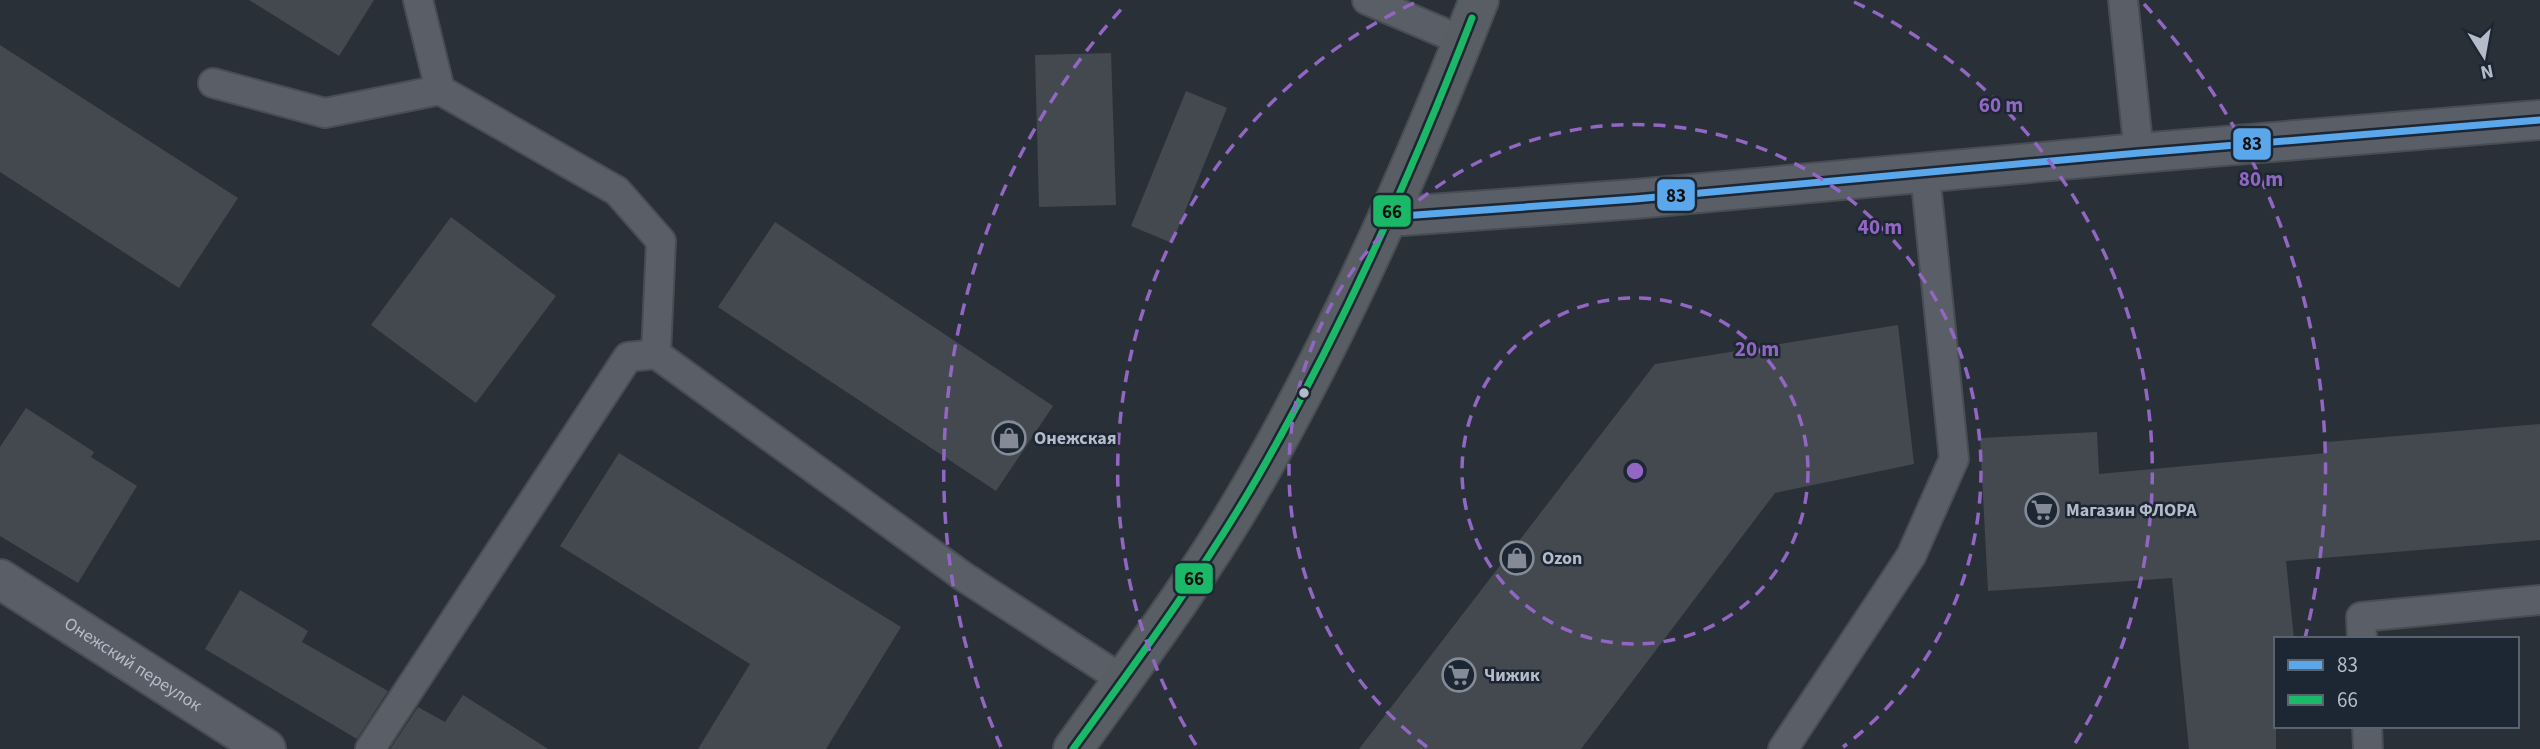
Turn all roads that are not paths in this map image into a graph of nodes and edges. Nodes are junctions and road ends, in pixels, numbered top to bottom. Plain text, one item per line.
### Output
1 (418, 0) edge
2 (1367, 0) edge
3 (1479, 0) edge
4 (2123, 0) edge
5 (1463, 41) junction
6 (213, 83) dead end
7 (440, 90) junction
8 (2540, 120) edge
9 (2139, 153) junction
10 (1925, 173) junction
11 (1388, 217) junction
12 (656, 354) junction
13 (0, 579) edge
14 (2540, 600) edge
15 (2362, 637) edge
16 (1123, 680) junction
17 (2367, 728) edge
18 (267, 749) edge
19 (370, 749) edge
20 (1073, 749) edge
21 (1783, 749) edge
22 (2368, 749) edge

1 - 7 lane
2 - 5 lane
3 - 5 main road
4 - 9 lane
5 - 11 main road
6 - 7 lane
7 - 12 lane
8 - 9 street
9 - 10 street
10 - 11 street
10 - 21 lane
11 - 16 main road
12 - 16 lane
12 - 19 lane
13 - 18 street, Онежский переулок
14 - 15 lane
16 - 20 main road
17 - 22 lane

